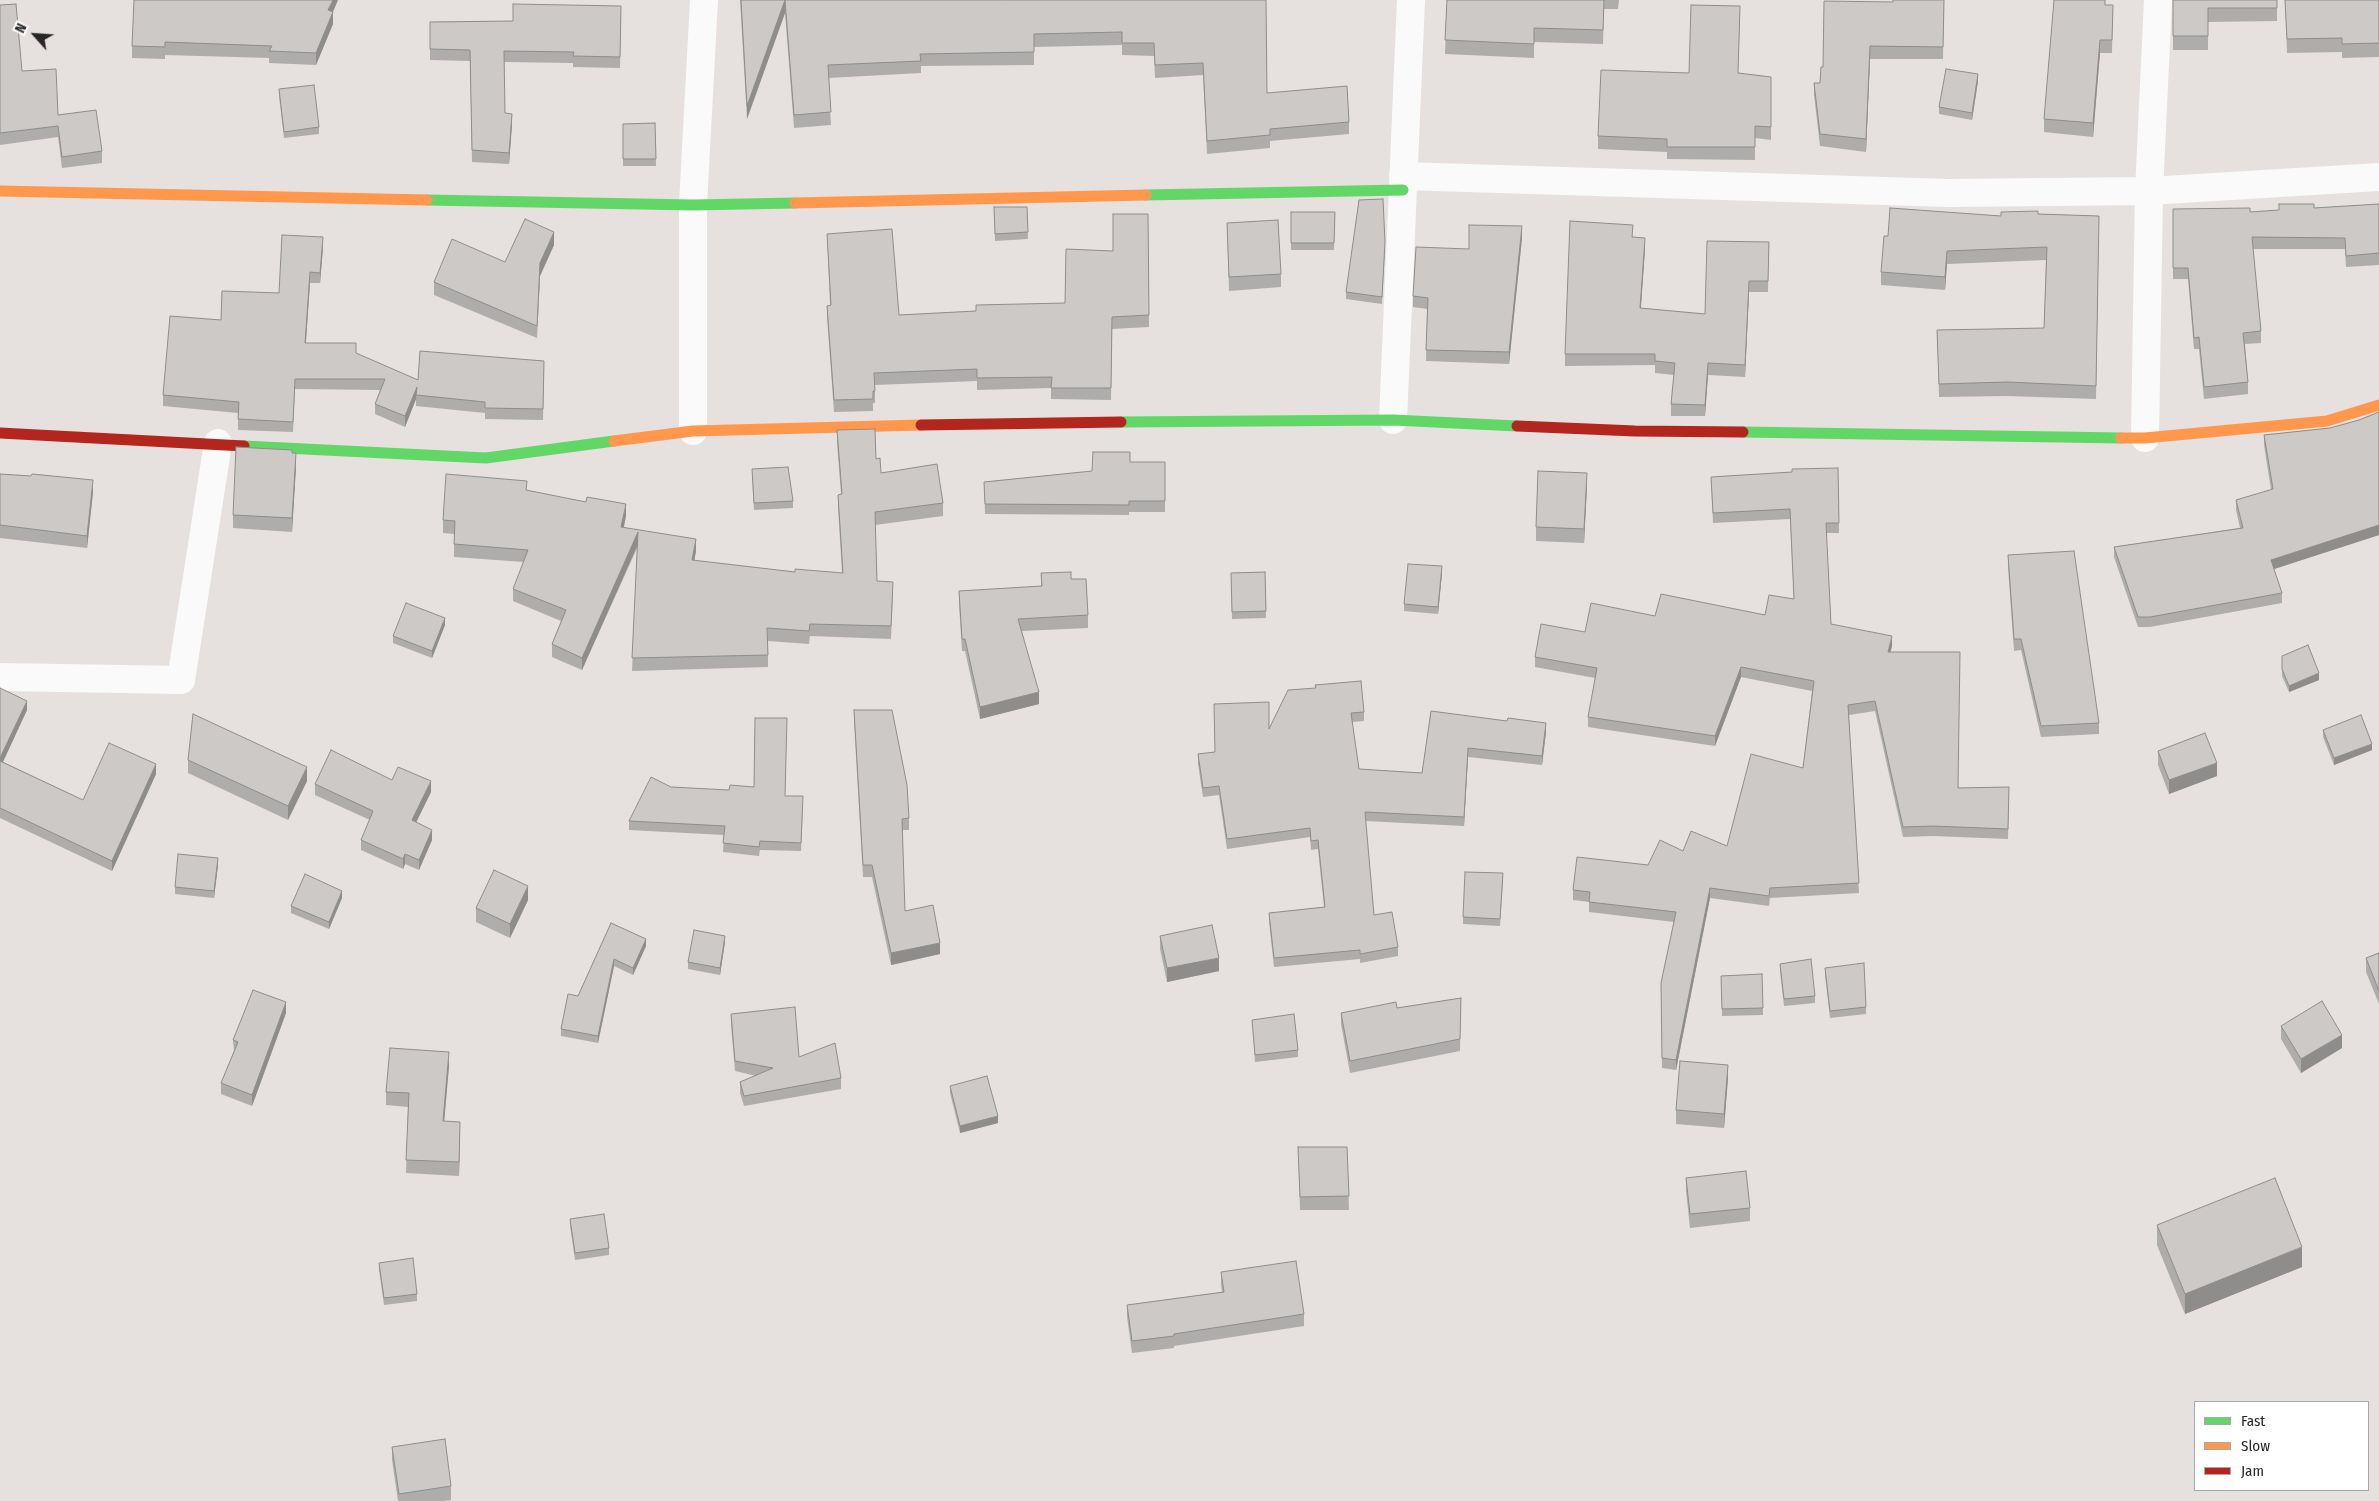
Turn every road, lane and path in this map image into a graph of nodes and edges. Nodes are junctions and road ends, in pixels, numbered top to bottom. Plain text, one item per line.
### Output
1 (704, 0) edge
2 (1411, 0) edge
3 (2158, 0) edge
4 (2379, 177) edge
5 (1403, 183) junction
6 (0, 191) edge
7 (2149, 191) junction
8 (693, 205) junction
9 (2379, 405) edge
10 (1393, 420) junction
11 (693, 431) junction
12 (0, 433) edge
13 (2145, 438) junction
14 (218, 443) junction
15 (0, 677) edge

1 - 8 street
2 - 5 street
3 - 7 street
4 - 7 street
5 - 7 street
5 - 8 street
5 - 10 street
6 - 8 street
7 - 13 street
8 - 11 street
9 - 13 street
10 - 11 street
10 - 13 street
11 - 14 street
12 - 14 street
14 - 15 street

